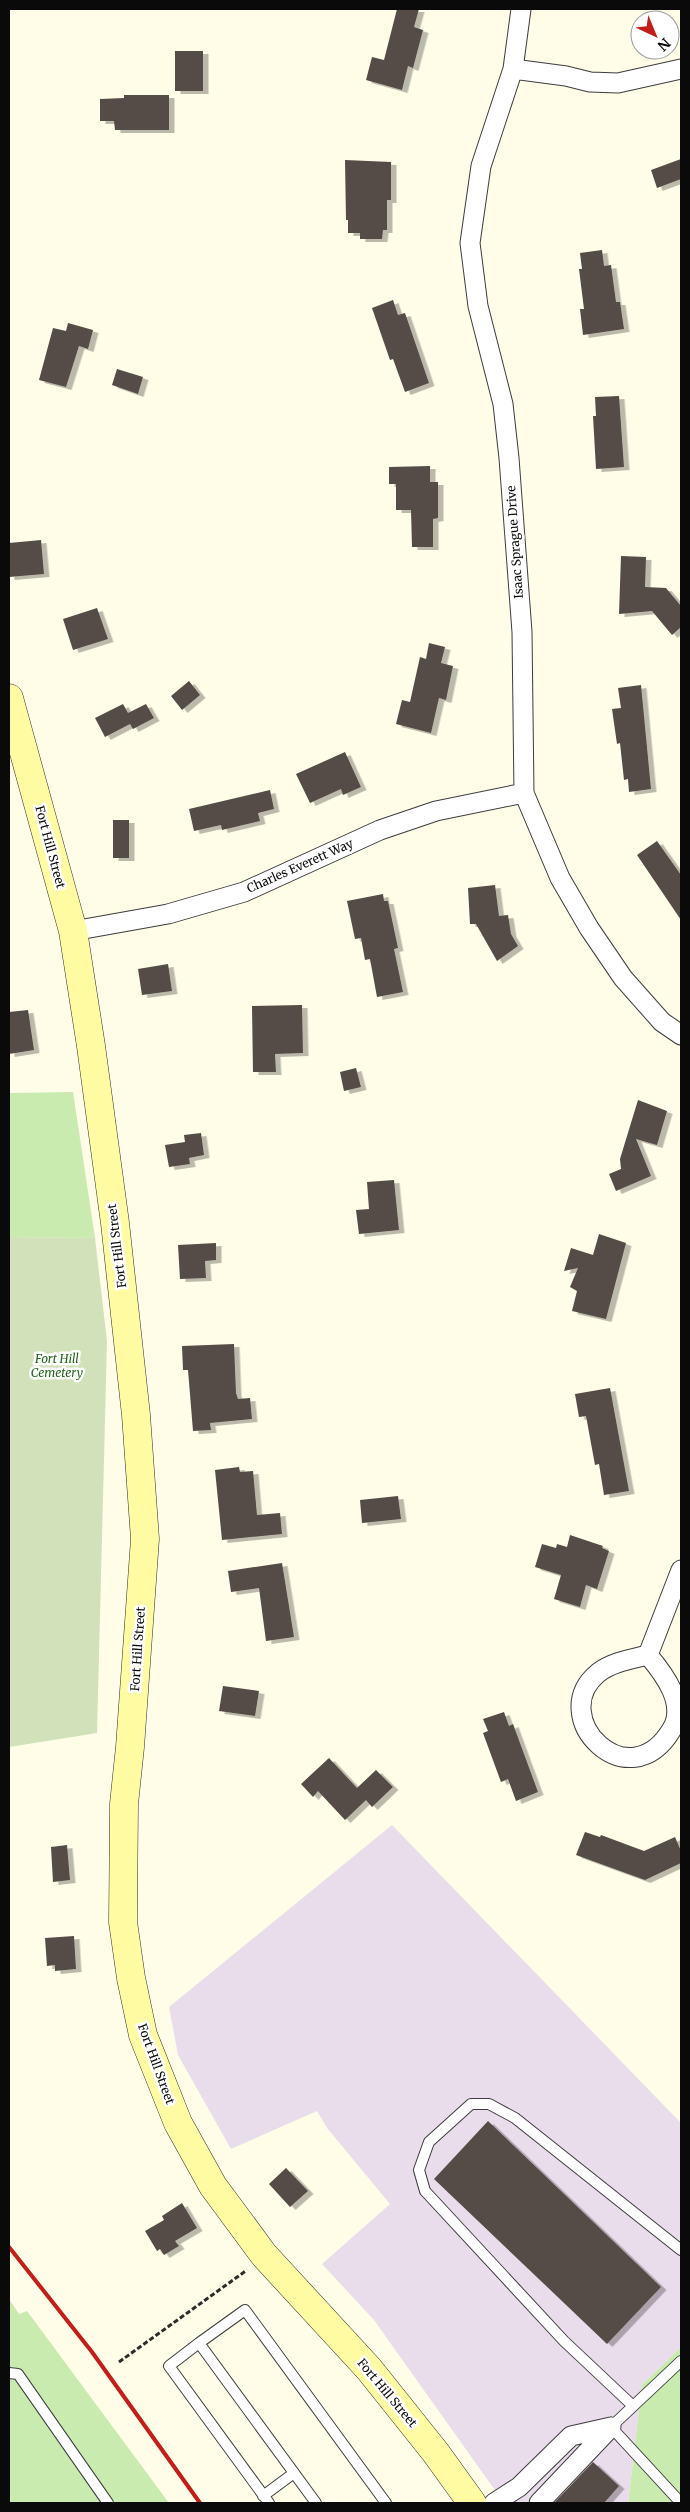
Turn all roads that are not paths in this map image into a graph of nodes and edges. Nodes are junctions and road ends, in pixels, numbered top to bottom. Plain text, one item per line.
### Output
1 (521, 9) edge
2 (513, 69) junction
3 (681, 69) edge
4 (9, 698) edge
5 (524, 793) junction
6 (73, 931) junction
7 (681, 1034) edge
8 (681, 1570) edge
9 (648, 1655) junction
10 (681, 2250) edge
11 (198, 2343) junction
12 (681, 2361) edge
13 (9, 2373) edge
14 (633, 2406) junction
15 (611, 2426) junction
16 (294, 2473) junction
17 (266, 2499) edge
18 (108, 2503) edge
19 (316, 2503) edge
20 (386, 2503) edge
21 (472, 2503) edge
22 (494, 2503) edge
23 (539, 2503) edge
24 (681, 2503) edge

1 - 2 street, Isaac Sprague Drive
2 - 3 street
2 - 5 street, Isaac Sprague Drive
4 - 6 main road, Fort Hill Street
5 - 6 street, Charles Everett Way
5 - 7 street, Isaac Sprague Drive
6 - 21 main road, Fort Hill Street
8 - 9 street
9 - 9 street
10 - 14 lane
11 - 16 lane
11 - 17 lane
11 - 20 lane
12 - 14 lane
13 - 18 lane
14 - 15 lane
15 - 22 street
15 - 23 street
15 - 24 lane
16 - 17 lane
16 - 19 lane

